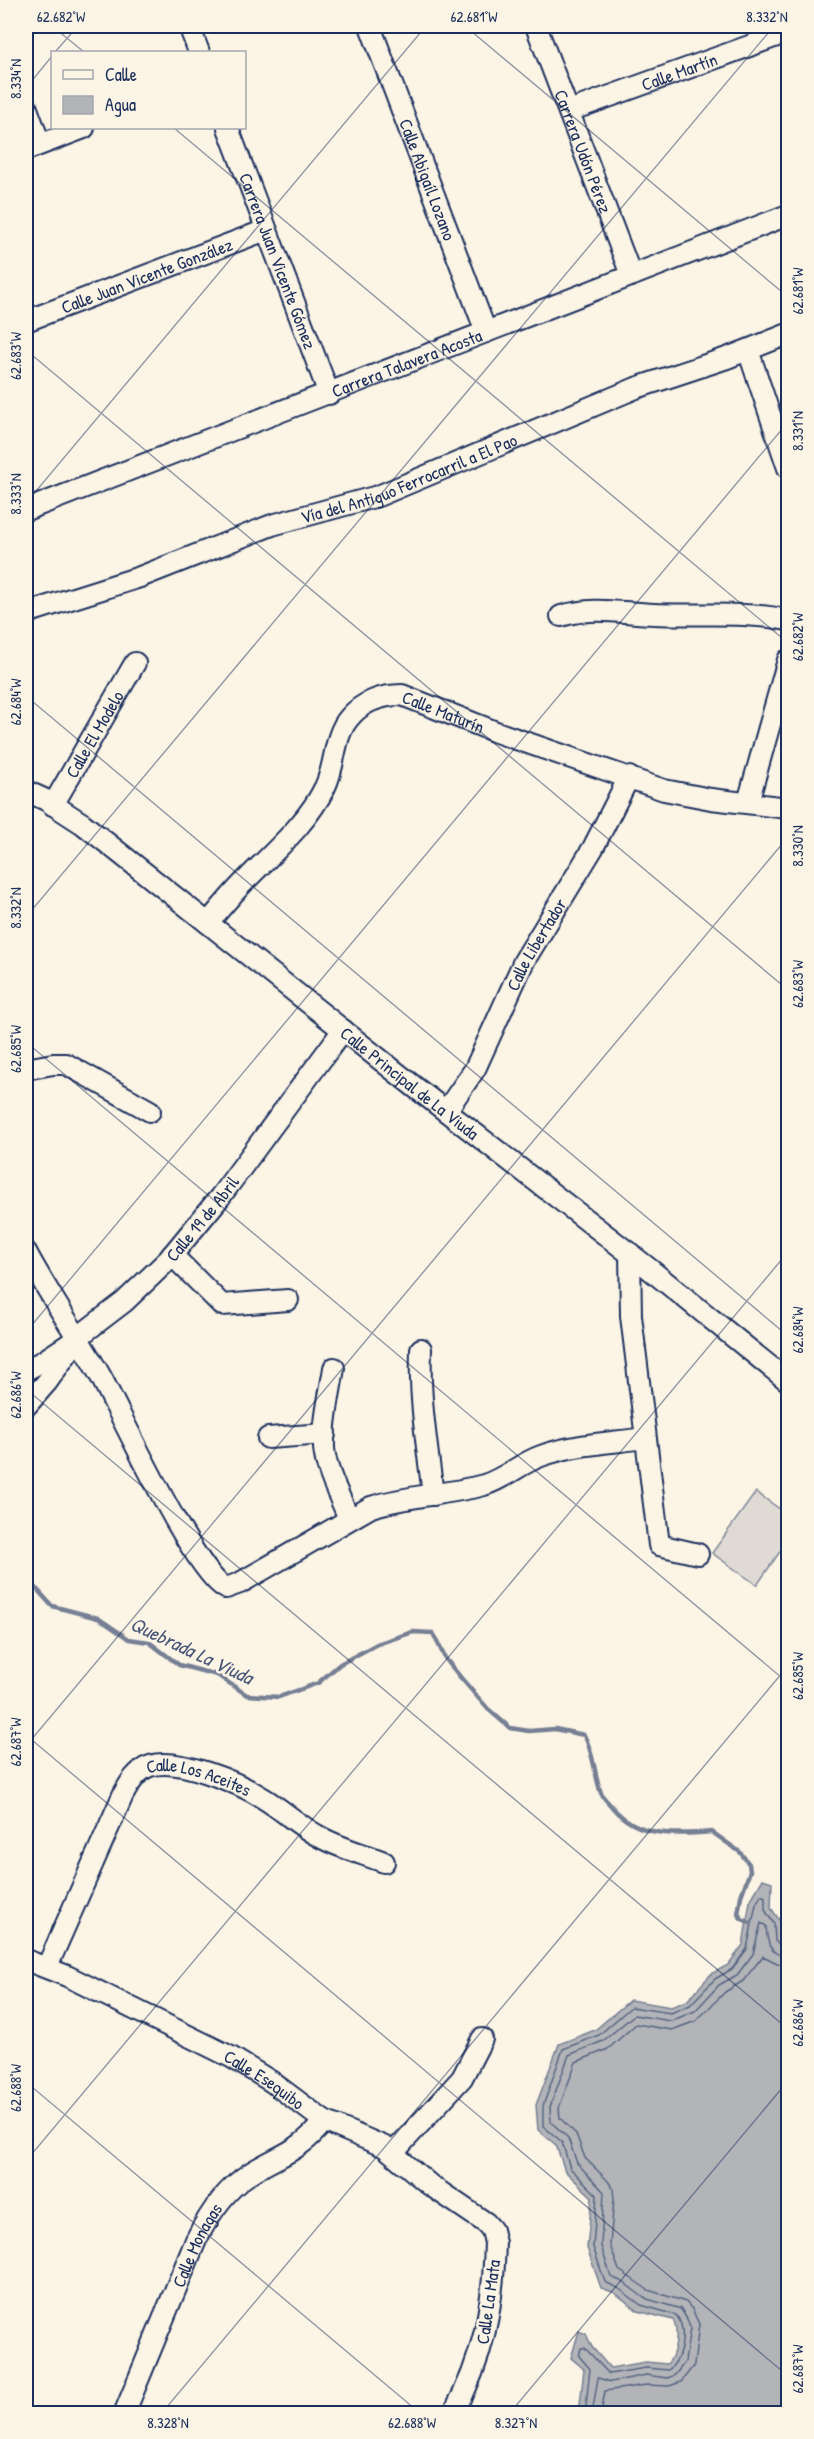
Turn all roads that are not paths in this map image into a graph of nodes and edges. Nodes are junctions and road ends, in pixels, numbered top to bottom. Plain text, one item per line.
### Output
1 (189, 26) edge
2 (370, 26) edge
3 (536, 26) edge
4 (789, 32) edge
5 (199, 51) edge
6 (26, 106) edge
7 (568, 111) junction
8 (81, 129) edge
9 (228, 129) edge
10 (33, 147) edge
11 (789, 215) edge
12 (266, 230) junction
13 (631, 275) junction
14 (26, 321) edge
15 (486, 332) junction
16 (789, 334) edge
17 (748, 350) junction
18 (329, 394) junction
19 (789, 468) edge
20 (26, 510) edge
21 (26, 613) edge
22 (561, 616) dead end
23 (789, 620) edge
24 (789, 660) edge
25 (135, 663) dead end
26 (629, 777) junction
27 (26, 791) edge
28 (748, 802) junction
29 (53, 805) junction
30 (789, 808) edge
31 (208, 923) junction
32 (343, 1030) junction
33 (26, 1069) edge
34 (150, 1111) dead end
35 (446, 1112) junction
36 (26, 1252) edge
37 (630, 1253) junction
38 (172, 1255) junction
39 (288, 1299) dead end
40 (77, 1338) junction
41 (420, 1349) dead end
42 (334, 1368) dead end
43 (26, 1370) edge
44 (789, 1381) edge
45 (26, 1406) edge
46 (325, 1434) junction
47 (268, 1438) dead end
48 (645, 1438) junction
49 (433, 1495) junction
50 (349, 1519) junction
51 (698, 1554) dead end
52 (384, 1862) dead end
53 (26, 1959) edge
54 (47, 1967) junction
55 (482, 2039) dead end
56 (324, 2121) junction
57 (393, 2153) junction
58 (486, 2223) joint
59 (124, 2414) edge
60 (453, 2414) edge

1 - 5 street
2 - 15 street, Calle Abigaíl Lozano
3 - 7 street, Carrera Udón Pérez
4 - 7 street, Calle Martín
6 - 10 street
7 - 13 street, Carrera Udón Pérez
8 - 10 street
9 - 12 street, Carrera Juan Vicente Gómez
11 - 13 street, Carrera Talavera Acosta
12 - 14 street, Calle Juan Vicente González
12 - 18 street, Carrera Juan Vicente Gómez
13 - 15 street, Carrera Talavera Acosta
15 - 18 street, Carrera Talavera Acosta
16 - 17 street, Vía del Antiguo Ferrocarril a El Pao
17 - 19 street
17 - 21 street, Vía del Antiguo Ferrocarril a El Pao
18 - 20 street, Carrera Talavera Acosta
22 - 23 street
24 - 28 street
25 - 29 street, Calle El Modelo
26 - 28 street, Calle Maturín
26 - 31 street, Calle Maturín
26 - 35 street, Calle Libertador
27 - 29 street, Calle Principal de La Viuda
28 - 30 street, Calle Maturín
29 - 31 street, Calle Principal de La Viuda
31 - 32 street, Calle Principal de La Viuda
32 - 35 street, Calle Principal de La Viuda
32 - 38 street, Calle 19 de Abril
33 - 34 street
35 - 37 street, Calle Principal de La Viuda
36 - 40 street
37 - 44 street, Calle Principal de La Viuda
37 - 48 street
38 - 39 street
38 - 40 street, Calle 19 de Abril
40 - 43 street, Calle 19 de Abril
40 - 45 street
40 - 50 street
41 - 49 street
42 - 46 street
46 - 47 street
46 - 50 street
48 - 49 street
48 - 51 street
49 - 50 street
52 - 54 street, Calle Los Aceites
53 - 54 street, Calle Esequibo
54 - 56 street, Calle Esequibo
55 - 57 street
56 - 57 street, Calle Esequibo
56 - 59 street, Calle Monagas
57 - 58 street, Calle Esequibo
58 - 60 street, Calle La Mata

